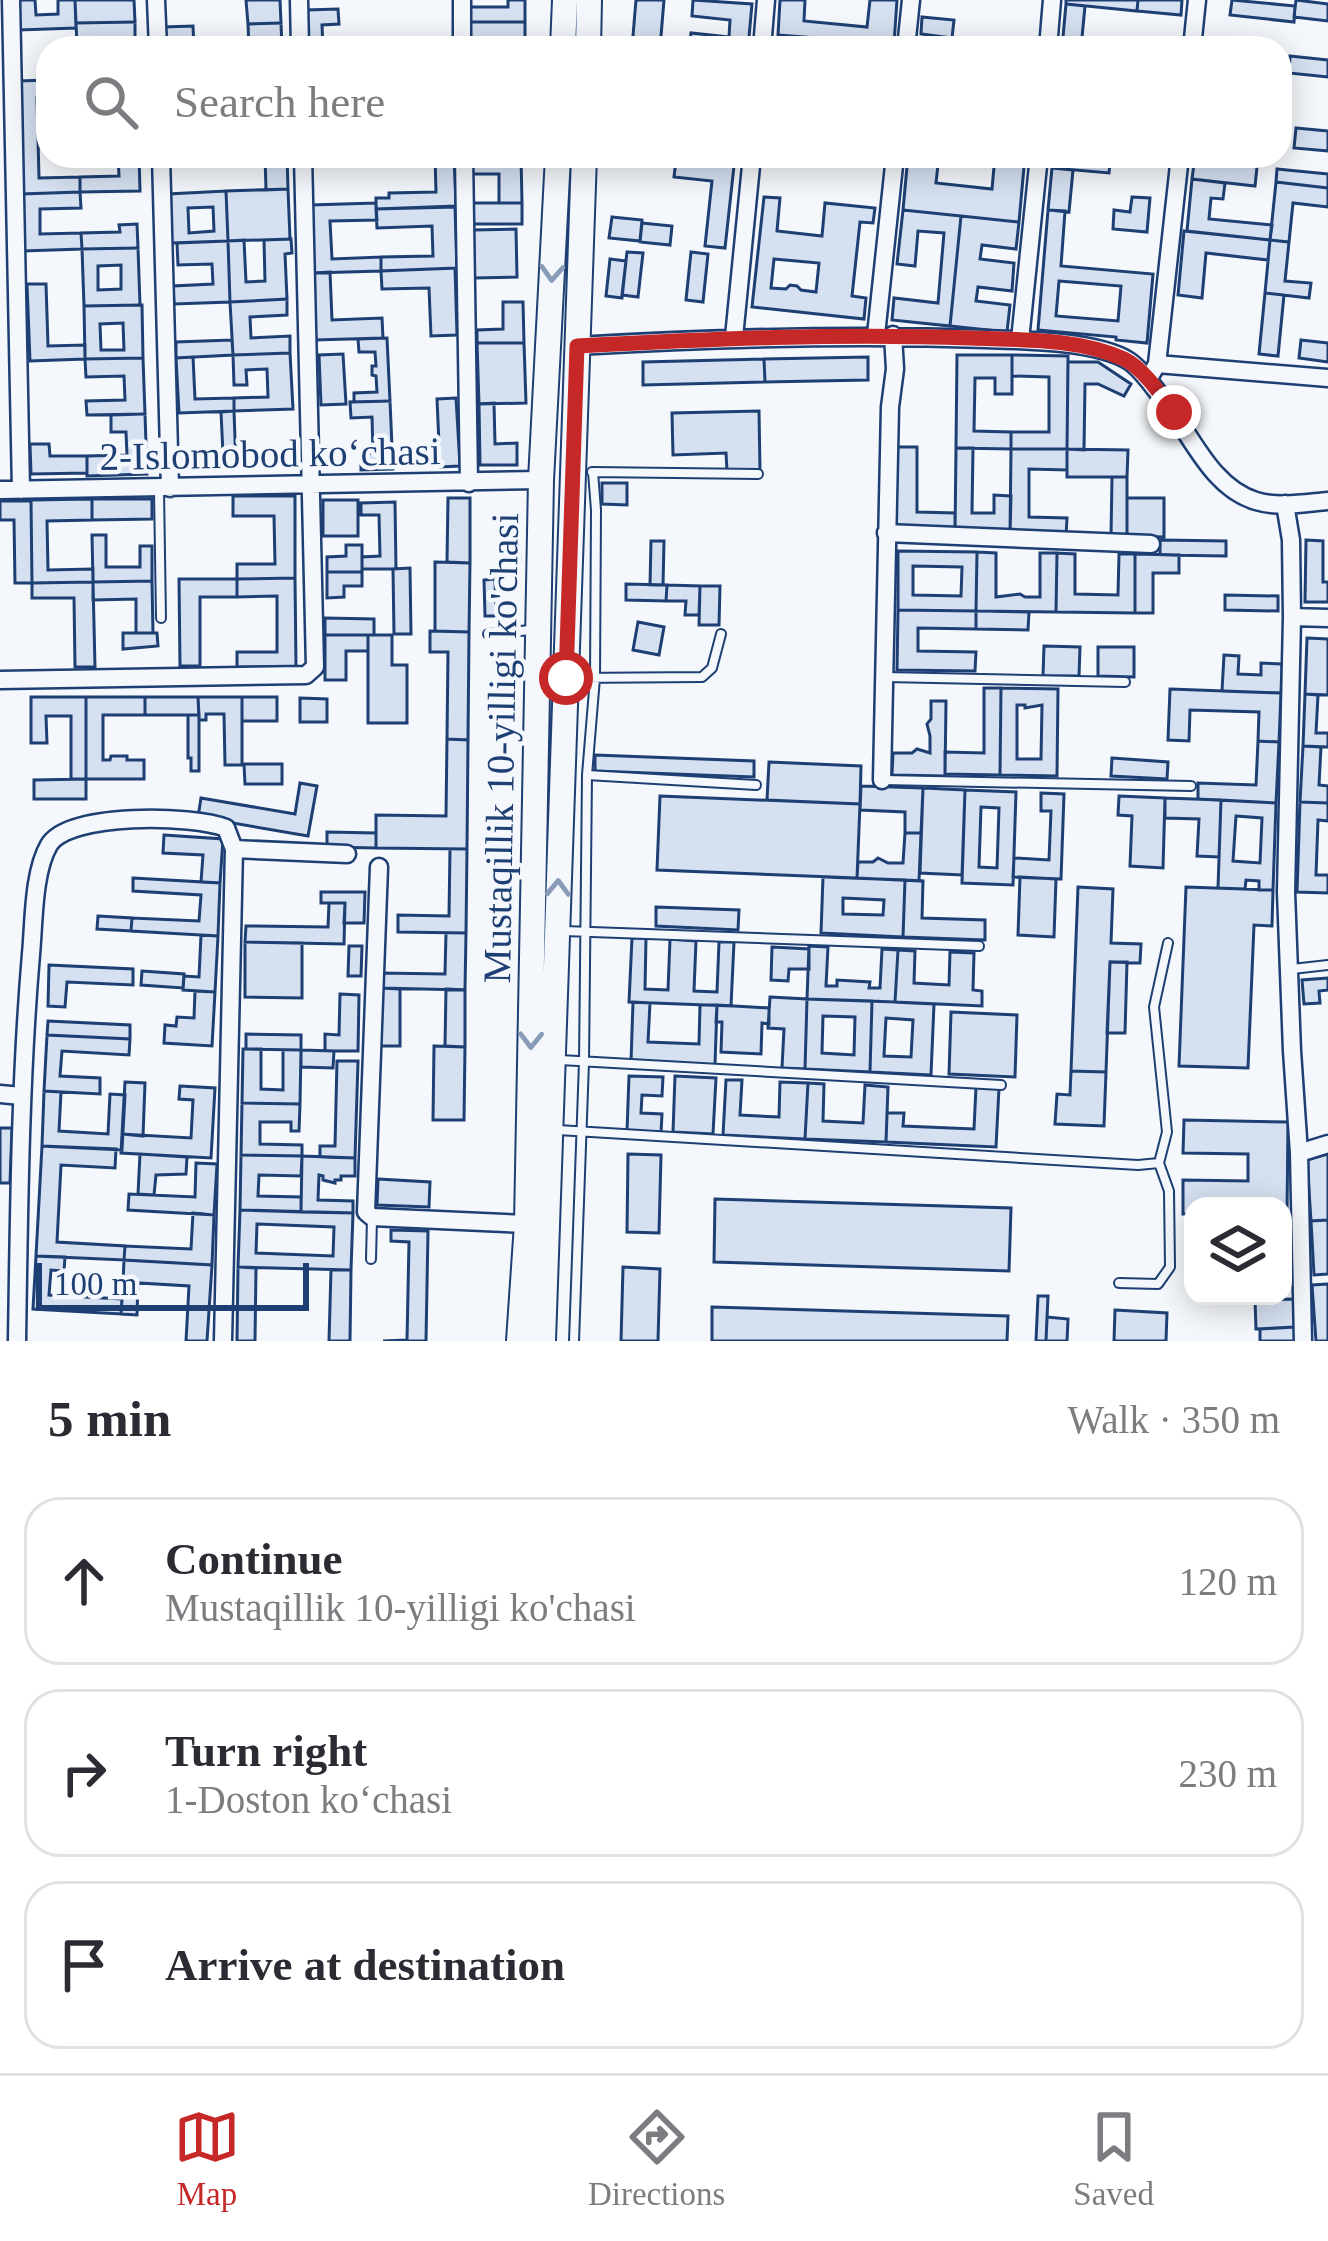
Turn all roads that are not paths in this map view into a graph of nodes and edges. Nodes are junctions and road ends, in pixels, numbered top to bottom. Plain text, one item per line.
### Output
1 (10, 0) edge
2 (157, 0) edge
3 (298, 0) edge
4 (462, 0) edge
5 (565, 0) edge
6 (589, 0) edge
7 (766, 0) edge
8 (911, 0) edge
9 (1052, 0) edge
10 (1197, 0) edge
11 (158, 36) edge
12 (300, 36) edge
13 (462, 36) edge
14 (564, 36) edge
15 (588, 36) edge
16 (763, 36) edge
17 (907, 36) edge
18 (1049, 36) edge
19 (1193, 36) edge
20 (161, 168) edge
21 (303, 168) edge
22 (464, 168) edge
23 (557, 168) edge
24 (584, 168) edge
25 (751, 168) edge
26 (894, 168) edge
27 (1038, 168) edge
28 (1178, 168) edge
29 (885, 335) junction
30 (734, 338) junction
31 (1020, 340) junction
32 (577, 346) junction
33 (1152, 372) junction
34 (1328, 378) edge
35 (583, 472) junction
36 (758, 474) dead end
37 (541, 480) junction
38 (469, 483) junction
39 (311, 487) junction
40 (164, 488) junction
41 (0, 490) edge
42 (21, 490) junction
43 (1328, 501) edge
44 (1285, 504) junction
45 (886, 533) junction
46 (1151, 544) dead end
47 (1292, 617) junction
48 (161, 618) dead end
49 (1328, 618) edge
50 (538, 630) junction
51 (488, 634) dead end
52 (721, 634) dead end
53 (884, 676) junction
54 (566, 678) junction
55 (595, 678) junction
56 (0, 680) edge
57 (1125, 682) dead end
58 (587, 775) junction
59 (882, 780) joint
60 (756, 784) dead end
61 (1191, 786) dead end
62 (234, 849) junction
63 (347, 854) dead end
64 (379, 867) dead end
65 (557, 931) junction
66 (586, 932) junction
67 (1168, 943) dead end
68 (979, 946) dead end
69 (1328, 964) edge
70 (1290, 969) junction
71 (553, 1059) junction
72 (584, 1062) junction
73 (1001, 1084) dead end
74 (0, 1094) edge
75 (21, 1096) junction
76 (550, 1129) junction
77 (581, 1132) junction
78 (1328, 1144) edge
79 (1299, 1153) junction
80 (1159, 1163) junction
81 (372, 1217) junction
82 (527, 1224) junction
83 (371, 1259) dead end
84 (1120, 1283) dead end
85 (17, 1341) edge
86 (223, 1341) edge
87 (519, 1341) edge
88 (543, 1341) edge
89 (574, 1341) edge
90 (1303, 1341) edge

1 - 42 street
2 - 11 street
3 - 12 street
4 - 13 street
5 - 14 main road
6 - 15 main road
7 - 16 street
8 - 17 street
9 - 18 street
10 - 19 street
20 - 40 street
21 - 39 street
22 - 38 street
23 -> 37 main road, Mustaqillik 10-yilligi ko'chasi
24 - 32 main road, Mustaqillik 10-yilligi ko'chasi
25 - 30 street
26 - 29 street
27 - 31 street
28 - 33 street
29 - 30 street
29 - 31 street
29 - 45 street
30 - 32 street
31 - 33 street
32 - 35 main road, Mustaqillik 10-yilligi ko'chasi
33 - 34 street
33 - 44 street
35 - 36 lane
35 - 54 main road, Mustaqillik 10-yilligi ko'chasi
35 - 55 lane
37 - 38 street, 2-Islomobod koʻchasi
37 - 50 main road, Mustaqillik 10-yilligi ko'chasi
38 - 39 street, 2-Islomobod koʻchasi
39 - 40 street, 2-Islomobod koʻchasi
39 - 56 street
40 - 42 street, 2-Islomobod koʻchasi
40 - 48 lane
41 - 42 street, 2-Islomobod koʻchasi
43 - 44 street
44 - 47 street
45 - 46 street
45 - 53 street
47 - 49 street
47 - 70 street
50 - 51 lane
50 -> 82 main road, Mustaqillik 10-yilligi ko'chasi
52 - 55 lane
53 - 57 lane
53 - 59 street
54 - 55 lane
65 -> 54 main road, Mustaqillik 10-yilligi ko'chasi
55 - 58 lane
58 - 60 lane
58 - 66 lane
59 - 61 lane
62 - 63 street
62 - 75 street
62 - 86 street
64 - 81 street
65 - 66 lane
65 - 71 main road, Mustaqillik 10-yilligi ko'chasi
66 - 68 lane
66 - 72 lane
67 - 80 lane
69 - 70 lane
70 - 79 street
71 - 72 lane
71 - 76 main road, Mustaqillik 10-yilligi ko'chasi
72 - 73 lane
72 - 77 lane
74 - 75 street
75 - 85 street
76 - 77 lane
76 - 88 main road, Mustaqillik 10-yilligi ko'chasi
77 - 80 lane
77 - 89 lane
78 - 79 street
79 - 90 street
80 - 84 lane
81 - 82 street
81 - 83 lane
82 - 87 main road, Mustaqillik 10-yilligi ko'chasi

